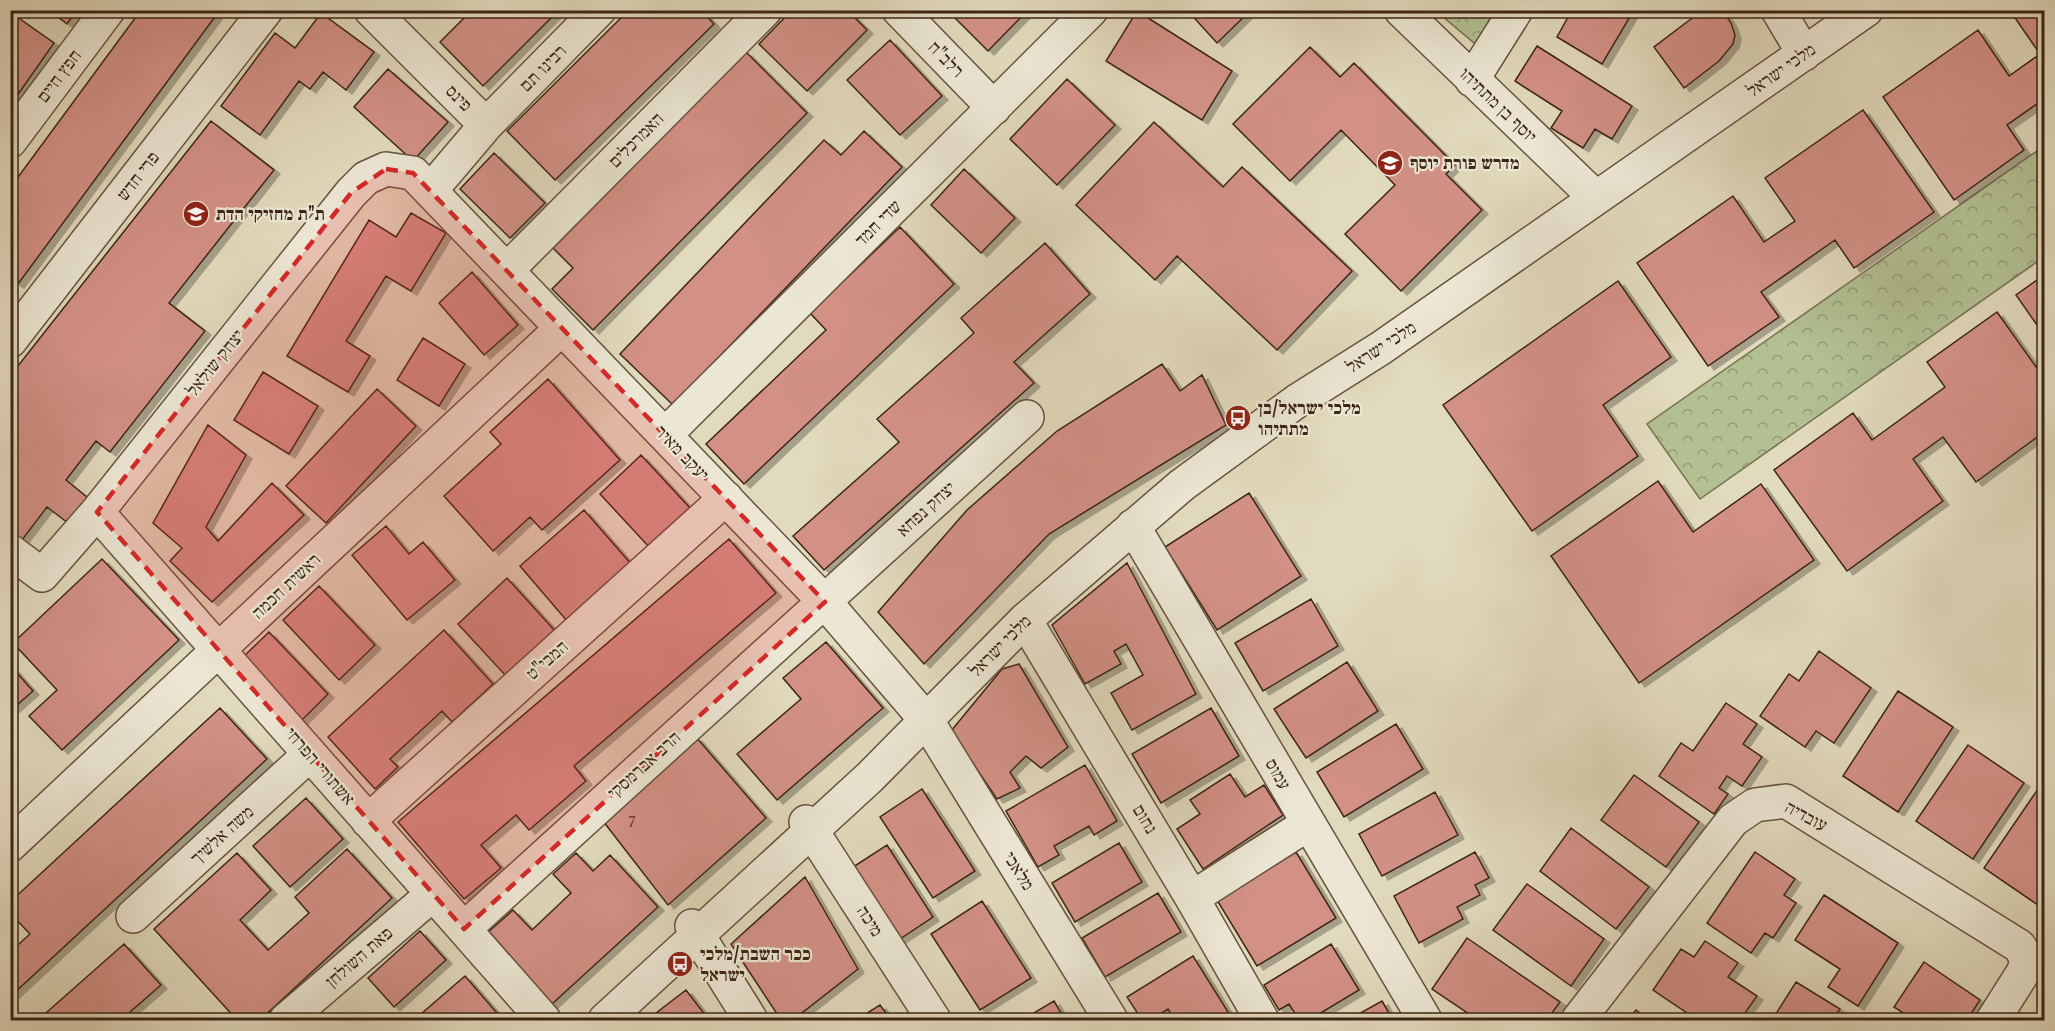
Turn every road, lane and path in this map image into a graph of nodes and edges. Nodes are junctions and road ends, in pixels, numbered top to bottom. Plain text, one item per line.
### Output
1 (108, 10) edge
2 (266, 10) edge
3 (371, 10) edge
4 (599, 10) edge
5 (765, 10) edge
6 (899, 10) edge
7 (1091, 10) edge
8 (1401, 10) edge
9 (1516, 10) edge
10 (1778, 10) edge
11 (1866, 10) edge
12 (1804, 54) junction
13 (1472, 80) junction
14 (994, 108) junction
15 (486, 125) junction
16 (10, 141) edge
17 (430, 191) junction
18 (1596, 198) junction
19 (507, 270) junction
20 (562, 328) junction
21 (10, 341) edge
22 (1027, 417) dead end
23 (665, 435) junction
24 (726, 498) junction
25 (97, 512) junction
26 (1133, 526) junction
27 (10, 551) edge
28 (825, 602) junction
29 (1025, 620) junction
30 (218, 650) junction
31 (927, 721) junction
32 (310, 754) junction
33 (369, 821) junction
34 (1308, 824) junction
35 (809, 827) junction
36 (10, 845) edge
37 (433, 894) junction
38 (1192, 898) junction
39 (133, 915) dead end
40 (464, 929) junction
41 (694, 930) junction
42 (2036, 963) edge
43 (286, 1020) edge
44 (544, 1020) edge
45 (590, 1020) edge
46 (605, 1020) edge
47 (751, 1020) edge
48 (934, 1020) edge
49 (1111, 1020) edge
50 (1262, 1020) edge
51 (1425, 1020) edge
52 (1578, 1020) edge
53 (1993, 1020) edge

1 - 16 street, חפץ חיים
2 - 21 street, פרי חדש
3 - 15 street, פינס
4 - 15 street, רבינו תם
5 - 19 street, האמרכלים
6 - 14 street, רלב"ח
7 - 14 street, שדי חמד
8 - 13 street, יוסף בן מתתיהו
9 - 13 street
10 - 12 street
11 - 12 street, מלכי ישראל
12 - 18 street, מלכי ישראל
13 - 18 street, יוסף בן מתתיהו
14 - 23 street, שדי חמד
15 - 17 street, פינס
17 - 19 street, יעקב מאיר
17 - 25 street, יצחק שולאל
18 - 26 street, מלכי ישראל
19 - 20 street, יעקב מאיר
20 - 23 street, יעקב מאיר
20 - 30 street, ראשית חכמה
22 - 28 street, יצחק נפחא
23 - 24 street, יעקב מאיר
24 - 28 street, יעקב מאיר
24 - 33 street, המבי"ט
25 - 27 street, יצחק שולאל
25 - 30 street, אשתורי הפרחי
26 - 29 street, מלכי ישראל
26 - 34 street, עמוס
28 - 31 street, יעקב מאיר
28 - 40 street, הרב אברמסקי
29 - 31 street, מלכי ישראל
29 - 38 street, נחום
30 - 32 street, אשתורי הפרחי
30 - 36 street, ראשית חכמה
31 - 35 street, מלכי ישראל
31 - 49 street, מלאכי
32 - 33 street, אשתורי הפרחי
32 - 39 street, משה אלשיך
33 - 37 street, אשתורי הפרחי
34 - 38 street
34 - 51 street, עמוס
35 - 41 street, מלכי ישראל
35 - 48 street, מיכה
37 - 40 street, אשתורי הפרחי
37 - 43 street, פאת השולחן
38 - 50 street, נחום
40 - 44 street, אשתורי הפרחי
41 - 45 street, מלכי ישראל
41 - 46 street, מלכי ישראל
41 - 47 street
42 - 52 street, עובדיה
42 - 53 street, עובדיה

